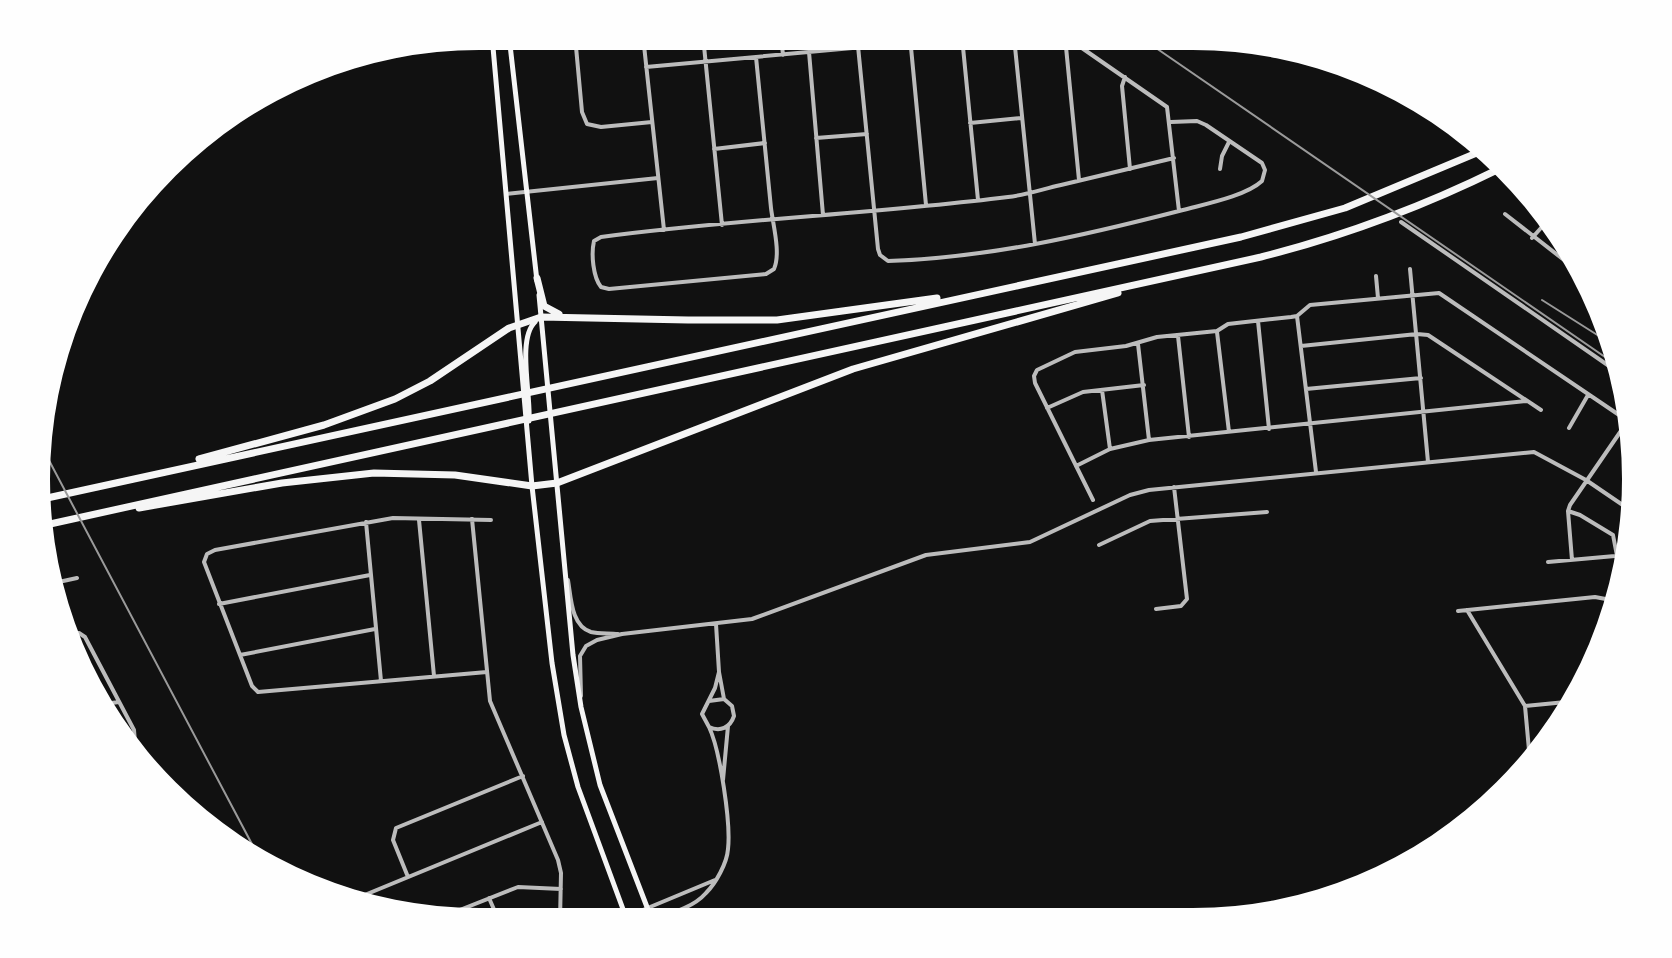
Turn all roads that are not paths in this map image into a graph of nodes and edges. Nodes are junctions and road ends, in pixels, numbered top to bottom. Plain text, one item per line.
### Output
1 (493, 50) edge
2 (511, 50) edge
3 (576, 50) edge
4 (644, 50) edge
5 (705, 50) edge
6 (782, 50) edge
7 (834, 50) edge
8 (858, 50) edge
9 (911, 50) edge
10 (963, 50) edge
11 (1015, 50) edge
12 (1066, 50) edge
13 (1086, 50) edge
14 (809, 52) junction
15 (783, 55) junction
16 (756, 57) junction
17 (706, 62) junction
18 (646, 67) junction
19 (1125, 77) junction
20 (1021, 118) junction
21 (652, 122) junction
22 (1171, 122) junction
23 (970, 123) junction
24 (867, 134) junction
25 (816, 138) junction
26 (1230, 141) junction
27 (765, 143) junction
28 (714, 149) junction
29 (1474, 154) edge
30 (1174, 158) junction
31 (1130, 169) junction
32 (1220, 169) dead end
33 (1492, 172) edge
34 (658, 178) junction
35 (1079, 180) junction
36 (529, 192) junction
37 (1029, 193) junction
38 (506, 194) junction
39 (978, 200) junction
40 (926, 205) junction
41 (874, 211) junction
42 (1179, 211) junction
43 (1505, 214) dead end
44 (823, 215) junction
45 (772, 220) junction
46 (1401, 222) dead end
47 (722, 225) junction
48 (1541, 228) edge
49 (664, 230) junction
50 (1532, 238) junction
51 (1035, 244) junction
52 (1561, 258) edge
53 (1410, 269) dead end
54 (1376, 276) dead end
55 (537, 278) junction
56 (1143, 283) junction
57 (1412, 295) junction
58 (1378, 298) junction
59 (947, 299) junction
60 (1297, 316) junction
61 (541, 317) junction
62 (688, 320) junction
63 (1258, 321) junction
64 (518, 324) junction
65 (1217, 331) junction
66 (1417, 334) junction
67 (1178, 336) junction
68 (1138, 344) junction
69 (1301, 346) junction
70 (1606, 364) edge
71 (1421, 378) junction
72 (1144, 385) junction
73 (1306, 389) junction
74 (1102, 390) junction
75 (1588, 395) junction
76 (1527, 401) junction
77 (1047, 408) junction
78 (1541, 410) dead end
79 (1423, 413) junction
80 (1617, 414) edge
81 (1311, 424) junction
82 (1569, 428) dead end
83 (1269, 429) junction
84 (1229, 432) junction
85 (1619, 433) edge
86 (1189, 437) junction
87 (1149, 440) junction
88 (528, 442) junction
89 (1110, 449) junction
90 (1428, 462) junction
91 (1076, 466) junction
92 (1316, 473) junction
93 (139, 476) junction
94 (1586, 480) junction
95 (557, 483) junction
96 (532, 486) junction
97 (1174, 487) junction
98 (51, 497) edge
99 (1093, 500) dead end
100 (1621, 504) edge
101 (120, 508) junction
102 (1568, 511) junction
103 (1267, 512) dead end
104 (419, 518) junction
105 (472, 519) junction
106 (491, 520) dead end
107 (1178, 520) junction
108 (366, 522) junction
109 (53, 524) edge
110 (1099, 545) dead end
111 (1616, 550) edge
112 (1615, 556) edge
113 (564, 558) junction
114 (1572, 560) junction
115 (1548, 562) dead end
116 (370, 575) junction
117 (77, 578) dead end
118 (63, 581) edge
119 (1604, 599) edge
120 (219, 604) junction
121 (1156, 609) dead end
122 (1467, 610) junction
123 (1458, 611) dead end
124 (716, 624) junction
125 (375, 629) junction
126 (79, 633) edge
127 (622, 634) junction
128 (240, 655) junction
129 (487, 672) junction
130 (719, 672) junction
131 (434, 676) junction
132 (381, 681) junction
133 (724, 699) junction
134 (709, 701) junction
135 (119, 702) junction
136 (113, 703) edge
137 (1559, 703) edge
138 (1525, 706) junction
139 (581, 707) junction
140 (728, 726) junction
141 (709, 727) junction
142 (134, 734) edge
143 (1529, 746) edge
144 (524, 776) junction
145 (723, 784) junction
146 (542, 822) junction
147 (408, 877) junction
148 (715, 880) junction
149 (561, 889) junction
150 (369, 893) edge
151 (489, 898) junction
152 (466, 908) edge
153 (493, 908) edge
154 (560, 908) edge
155 (621, 908) edge
156 (647, 908) edge
157 (649, 908) edge
158 (679, 908) edge

1 - 38 main road
2 - 36 main road
3 - 21 street
4 - 18 street
5 - 17 street
6 - 15 street
7 - 14 street
8 - 24 street
9 - 40 street
10 - 23 street
11 - 20 street
12 - 35 street
13 - 19 street
14 - 15 street
14 - 25 street
15 - 16 street
16 - 17 street
16 - 27 street
17 - 18 street
17 - 28 street
18 - 21 street
19 - 22 street
19 - 31 street
20 - 23 street
20 - 37 street
21 - 34 street
22 - 26 street
22 - 30 street
23 - 39 street
24 - 25 street
24 - 41 street
25 - 44 street
26 - 32 street
26 - 42 street
27 - 28 street
27 - 45 street
28 - 47 street
29 - 59 highway
30 - 31 street
30 - 42 street
31 - 35 street
33 - 56 highway
34 - 36 street
34 - 49 street
35 - 37 street
36 - 38 street
36 - 55 main road
37 - 39 street
37 - 51 street
38 - 64 main road
39 - 40 street
40 - 41 street
41 - 44 street
41 - 51 street
42 - 51 street
43 - 50 street
44 - 45 street
45 - 47 street
45 - 49 street
46 - 70 street
47 - 49 street
48 - 50 street
50 - 52 street
53 - 57 street
54 - 58 street
55 - 61 main road
55 - 62 highway
56 - 95 highway
56 - 101 highway
57 - 58 street
57 - 66 street
57 - 75 street
58 - 60 street
59 - 62 highway
59 - 93 highway
60 - 63 street
60 - 69 street
61 - 62 highway
61 - 64 highway
61 - 88 main road
61 - 95 main road
63 - 65 street
63 - 83 street
64 - 88 main road
64 - 93 highway
65 - 67 street
65 - 84 street
66 - 69 street
66 - 71 street
66 - 76 street
67 - 68 street
67 - 86 street
68 - 72 street
68 - 77 street
69 - 73 street
71 - 73 street
71 - 79 street
72 - 74 street
72 - 87 street
73 - 81 street
74 - 77 street
74 - 89 street
75 - 80 street
75 - 82 street
76 - 78 street
76 - 79 street
77 - 91 street
79 - 81 street
79 - 90 street
81 - 83 street
81 - 92 street
83 - 84 street
84 - 86 street
85 - 94 street
86 - 87 street
87 - 89 street
88 - 96 main road
89 - 91 street
90 - 92 street
90 - 94 street
91 - 99 street
92 - 97 street
93 - 98 highway
94 - 100 street
94 - 102 street
95 - 96 highway
95 - 113 main road
96 - 101 highway
96 - 155 main road
97 - 107 street
97 - 124 street
101 - 109 highway
102 - 111 street
102 - 114 street
103 - 107 street
104 - 105 street
104 - 108 street
104 - 131 street
105 - 106 street
105 - 129 street
107 - 110 street
107 - 121 street
108 - 116 street
108 - 120 street
112 - 114 street
113 - 127 street
113 - 139 main road
114 - 115 street
116 - 120 street
116 - 125 street
117 - 118 street
119 - 122 street
120 - 128 street
122 - 123 street
122 - 138 street
124 - 127 street
124 - 130 street
125 - 128 street
125 - 132 street
126 - 135 street
127 - 139 street
128 - 132 street
129 - 131 street
129 - 144 street
130 - 133 street
130 - 134 street
131 - 132 street
133 - 134 street
133 - 140 street
134 - 141 street
135 - 136 street
135 - 142 street
137 - 138 street
138 - 143 street
139 - 156 main road
140 - 141 street
140 - 145 street
141 - 145 street
144 - 146 street
144 - 147 street
145 - 148 street
146 - 147 street
146 - 149 street
147 - 150 street
148 - 157 street
148 - 158 street
149 - 151 street
149 - 154 street
151 - 152 street
151 - 153 street

